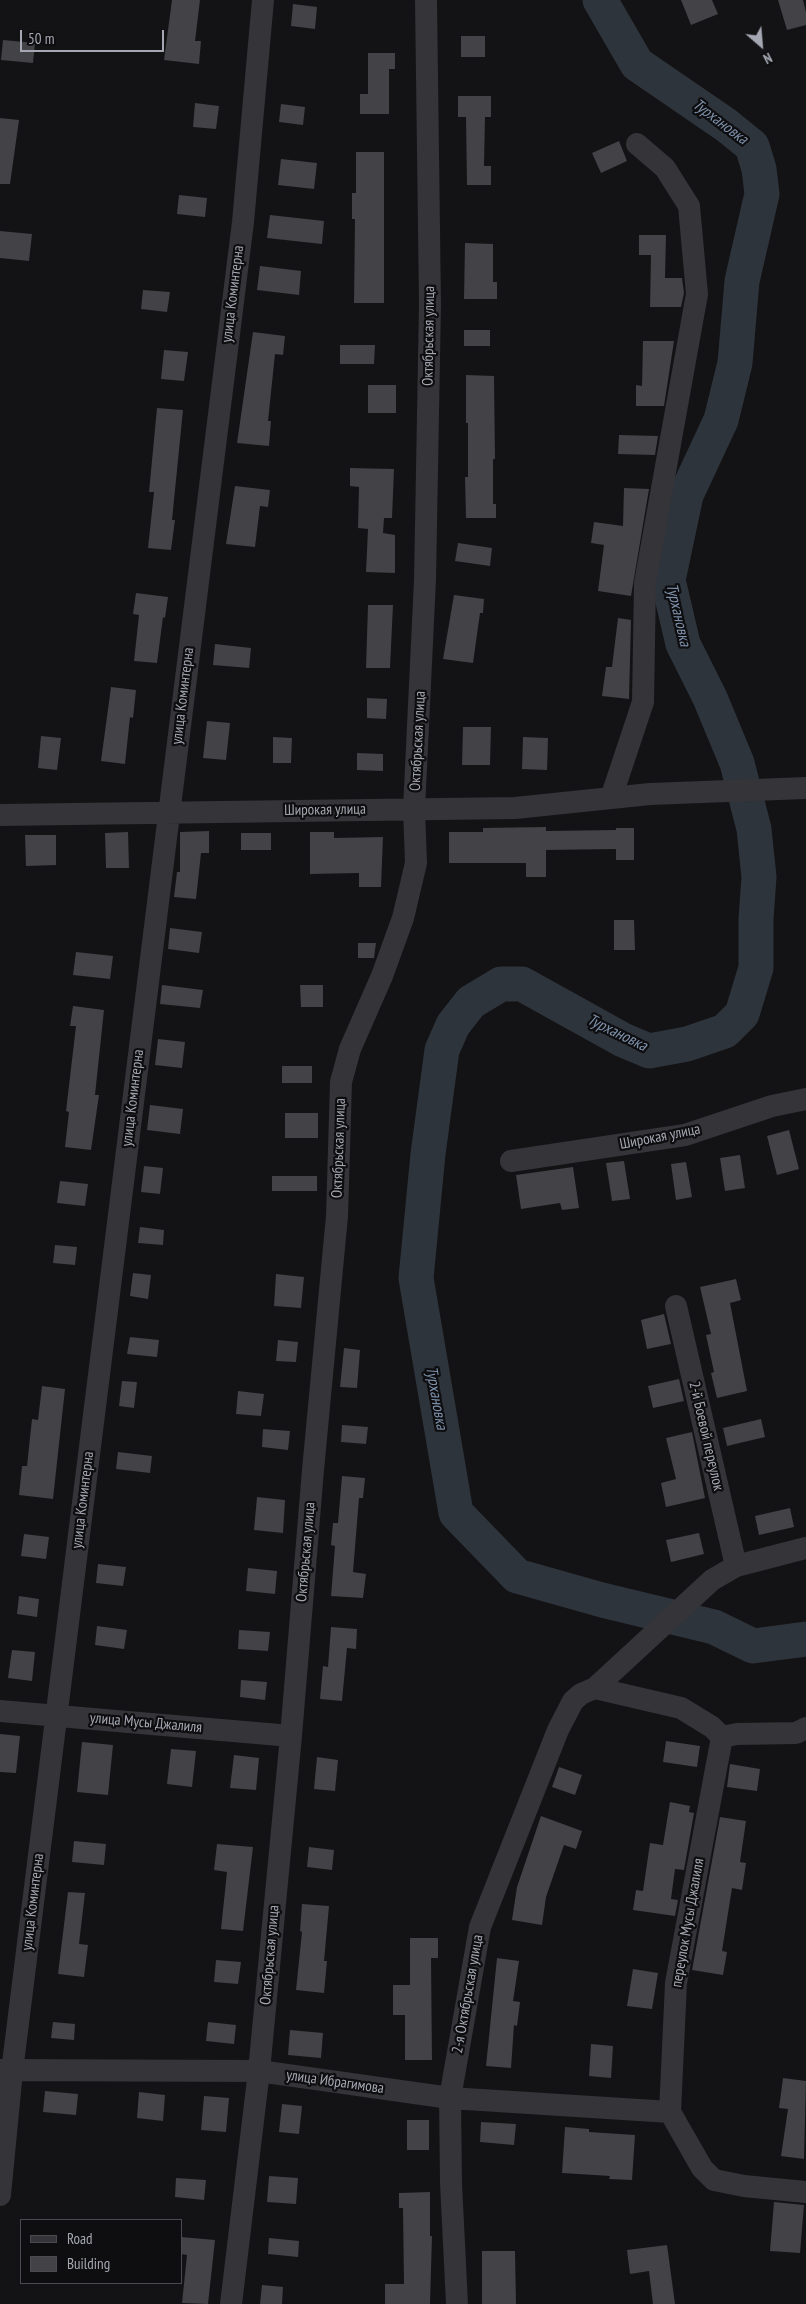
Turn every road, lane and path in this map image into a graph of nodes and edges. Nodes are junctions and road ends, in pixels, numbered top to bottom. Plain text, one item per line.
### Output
1 (263, 0) edge
2 (426, 0) edge
3 (637, 144) dead end
4 (806, 788) edge
5 (611, 798) junction
6 (414, 809) junction
7 (169, 811) junction
8 (0, 815) edge
9 (806, 1099) edge
10 (511, 1161) dead end
11 (676, 1306) dead end
12 (806, 1548) edge
13 (736, 1566) junction
14 (595, 1688) junction
15 (0, 1711) edge
16 (57, 1715) junction
17 (806, 1728) edge
18 (291, 1736) junction
19 (722, 1737) junction
20 (6, 2070) edge
21 (259, 2071) junction
22 (450, 2098) junction
23 (670, 2112) junction
24 (806, 2192) edge
25 (0, 2196) edge
26 (231, 2304) edge
27 (457, 2304) edge

1 - 7 street, улица Коминтерна
2 - 6 street, Октябрьская улица
3 - 5 street
4 - 5 street, Широкая улица
5 - 6 street, Широкая улица
6 - 7 street, Широкая улица
6 - 18 street, Октябрьская улица
7 - 8 street, Широкая улица
7 - 16 street, улица Коминтерна
9 - 10 street, Широкая улица
11 - 13 street, 2-й Боевой переулок
12 - 13 street
13 - 14 street
14 - 19 street
14 - 22 street, 2-я Октябрьская улица
15 - 16 street, улица Мусы Джалиля
16 - 18 street, улица Мусы Джалиля
16 - 20 street, улица Коминтерна
17 - 19 street
18 - 21 street, Октябрьская улица
19 - 23 street, переулок Мусы Джалиля
20 - 21 street, улица Ибрагимова
20 - 25 street, улица Коминтерна
21 - 22 street, улица Ибрагимова
21 - 26 street, Октябрьская улица
22 - 23 street, улица Ибрагимова
22 - 27 street, 2-я Октябрьская улица
23 - 24 street

